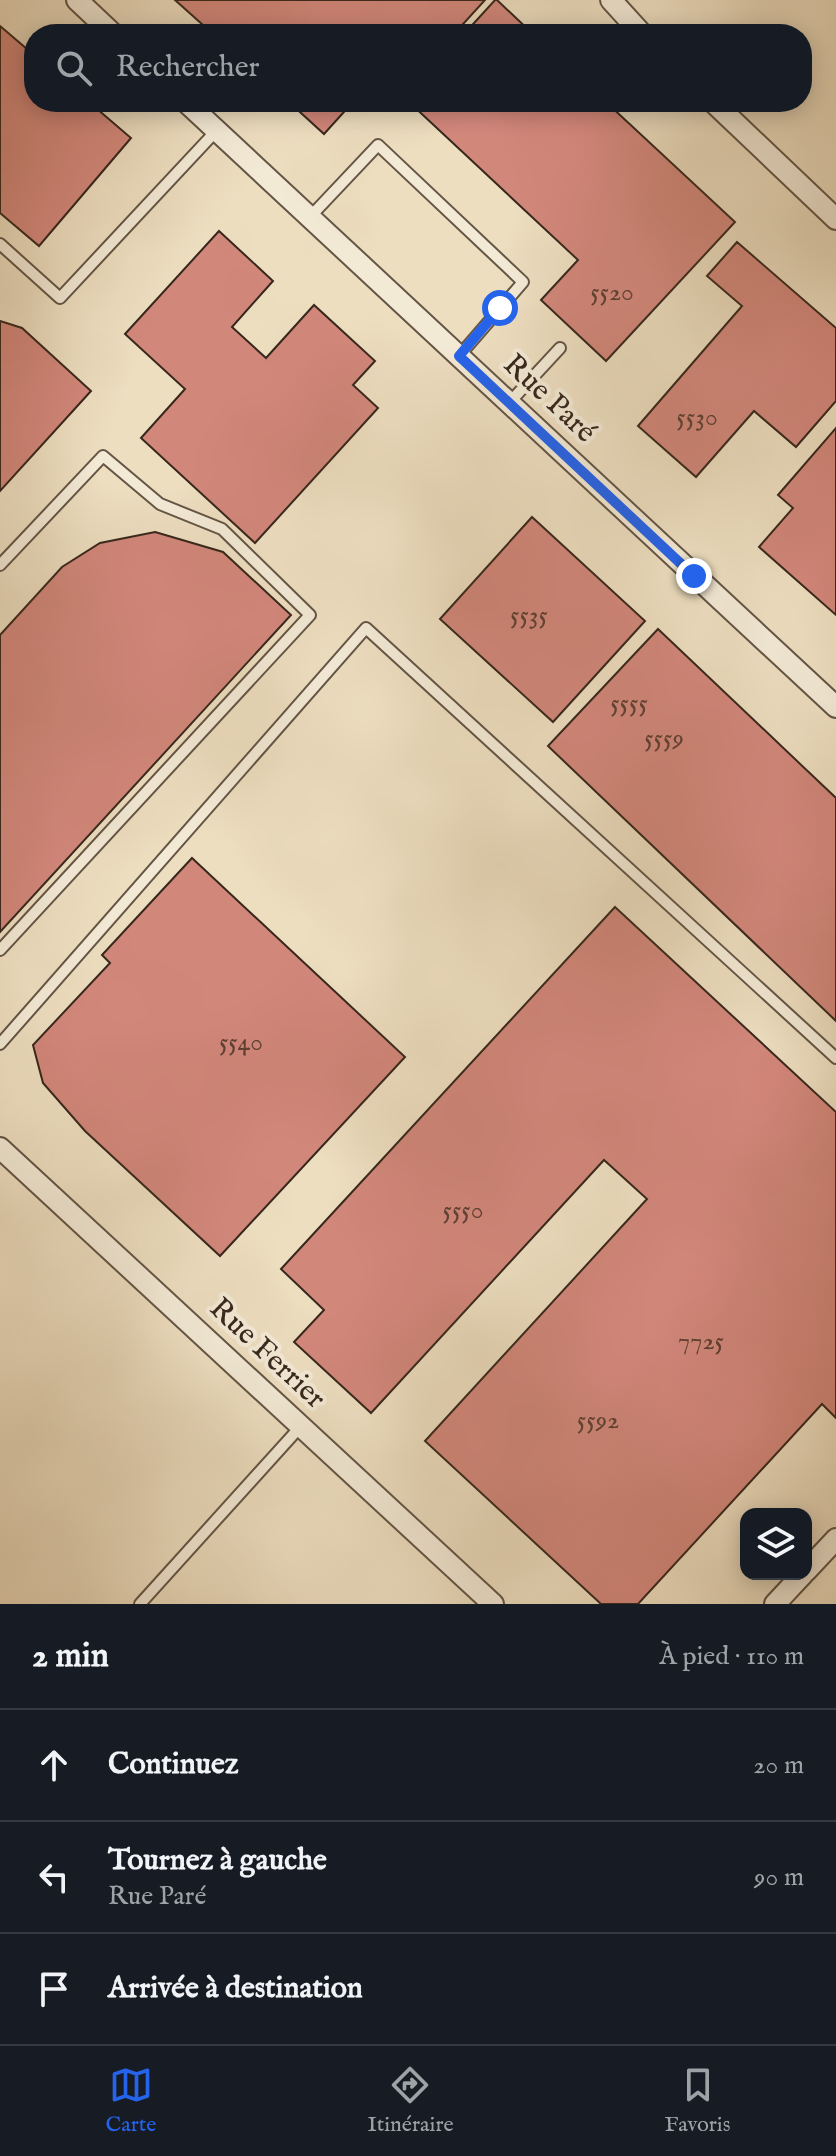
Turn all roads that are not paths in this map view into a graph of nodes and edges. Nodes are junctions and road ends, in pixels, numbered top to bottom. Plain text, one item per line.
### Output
1 (77, 0) edge
2 (611, 0) edge
3 (102, 24) edge
4 (633, 24) edge
5 (197, 112) edge
6 (724, 112) edge
7 (217, 130) junction
8 (310, 217) junction
9 (836, 219) edge
10 (0, 244) edge
11 (560, 348) dead end
12 (459, 356) junction
13 (509, 403) junction
14 (0, 565) edge
15 (836, 707) edge
16 (0, 950) edge
17 (0, 1044) edge
18 (836, 1058) edge
19 (0, 1148) edge
20 (301, 1426) junction
21 (836, 1539) edge
22 (812, 1565) edge
23 (798, 1580) edge
24 (140, 1604) edge
25 (493, 1604) edge
26 (775, 1604) edge

1 - 3 street
2 - 4 street
5 - 7 street, Rue Paré
6 - 9 street
7 - 8 street, Rue Paré
7 - 10 lane
8 - 12 street, Rue Paré
8 - 12 lane
11 - 13 lane
12 - 13 street, Rue Paré
13 - 15 street, Rue Paré
14 - 16 lane
17 - 18 lane
19 - 20 street, Rue Ferrier
20 - 24 lane
20 - 25 street, Rue Ferrier
21 - 22 street
23 - 26 street

